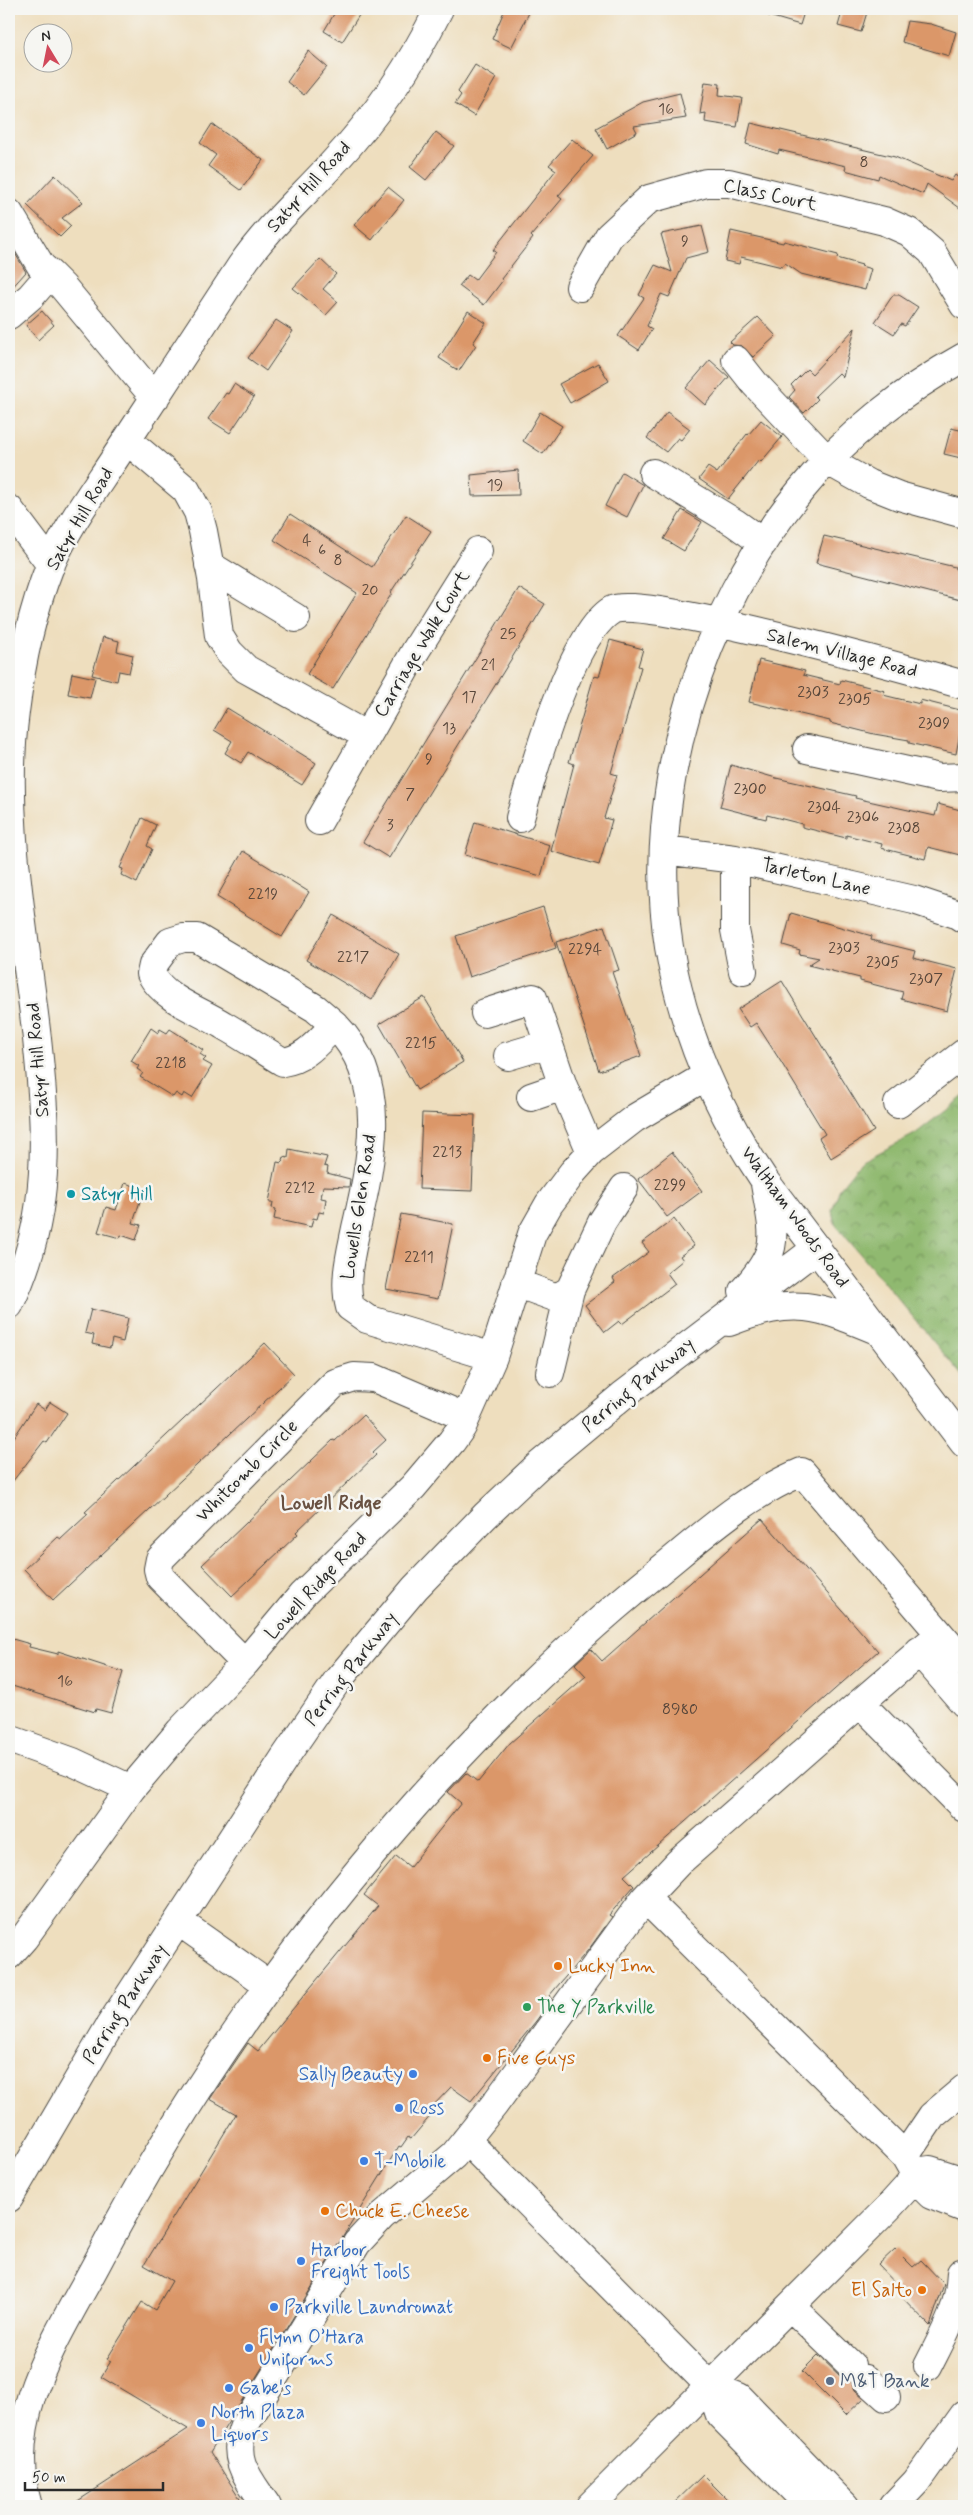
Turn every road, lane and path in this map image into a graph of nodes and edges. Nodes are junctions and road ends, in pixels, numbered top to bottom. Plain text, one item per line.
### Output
1 (439, 9) edge
2 (9, 213) edge
3 (50, 274) junction
4 (580, 287) dead end
5 (964, 305) edge
6 (9, 314) edge
7 (964, 357) edge
8 (736, 360) dead end
9 (155, 398) junction
10 (127, 440) junction
11 (828, 461) junction
12 (653, 473) dead end
13 (9, 509) edge
14 (964, 514) edge
15 (763, 543) junction
16 (478, 551) dead end
17 (51, 565) junction
18 (209, 565) junction
19 (296, 618) dead end
20 (720, 622) junction
21 (964, 685) edge
22 (12, 710) edge
23 (367, 736) junction
24 (806, 749) dead end
25 (964, 777) edge
26 (520, 818) dead end
27 (319, 821) dead end
28 (664, 850) junction
29 (735, 859) junction
30 (962, 911) edge
31 (743, 972) dead end
32 (485, 1013) dead end
33 (335, 1025) junction
34 (548, 1044) junction
35 (964, 1054) edge
36 (508, 1056) dead end
37 (706, 1076) junction
38 (563, 1086) junction
39 (530, 1097) dead end
40 (898, 1104) dead end
41 (591, 1152) junction
42 (765, 1181) junction
43 (624, 1188) dead end
44 (817, 1248) junction
45 (516, 1283) junction
46 (570, 1290) junction
47 (9, 1305) edge
48 (707, 1330) junction
49 (880, 1331) junction
50 (493, 1357) junction
51 (550, 1374) dead end
52 (465, 1417) junction
53 (964, 1442) edge
54 (940, 1634) junction
55 (919, 1651) junction
56 (964, 1662) edge
57 (245, 1663) junction
58 (964, 1702) edge
59 (860, 1703) junction
60 (9, 1740) edge
61 (131, 1789) junction
62 (964, 1808) edge
63 (645, 1898) junction
64 (178, 1921) junction
65 (9, 1954) edge
66 (269, 1985) junction
67 (964, 2089) edge
68 (466, 2140) junction
69 (910, 2164) junction
70 (964, 2181) edge
71 (9, 2198) edge
72 (964, 2208) edge
73 (961, 2273) dead end
74 (790, 2306) junction
75 (928, 2366) dead end
76 (710, 2386) junction
77 (886, 2398) dead end
78 (964, 2415) edge
79 (28, 2506) edge
80 (267, 2506) edge
81 (590, 2506) edge
82 (810, 2506) edge
83 (845, 2506) edge
84 (893, 2506) edge

1 - 9 street, Satyr Hill Road
2 - 3 street
3 - 6 street
3 - 9 street
4 - 5 street, Class Court
7 - 11 street, Waltham Woods Road
8 - 11 street
9 - 10 street, Satyr Hill Road
10 - 17 street, Satyr Hill Road
10 - 18 street, Carriage Walk Court
11 - 14 street
11 - 15 street, Waltham Woods Road
12 - 15 street
13 - 17 street
15 - 20 street, Waltham Woods Road
16 - 23 street, Carriage Walk Court
17 - 22 street, Satyr Hill Road
18 - 19 street
18 - 23 street, Carriage Walk Court
20 - 21 street, Salem Village Road
20 - 26 street, Salem Village Road
20 - 28 street, Waltham Woods Road
22 - 47 street, Satyr Hill Road
23 - 27 street, Carriage Walk Court
24 - 25 street
28 - 29 street, Tarleton Lane
28 - 37 street, Waltham Woods Road
29 - 30 street, Tarleton Lane
29 - 31 street
32 - 34 street
33 - 33 street, Lowells Glen Road
33 - 50 street, Lowells Glen Road
34 - 36 street
34 - 38 street
35 - 40 street
37 - 41 street, Lowell Ridge Road
37 - 42 street, Waltham Woods Road
38 - 39 street
38 - 41 street
41 - 45 street, Lowell Ridge Road
42 - 44 street, Waltham Woods Road
42 - 48 street
43 - 46 street
44 - 48 street, Perring Parkway
44 - 49 street, Waltham Woods Road
45 - 46 street
45 - 50 street, Lowell Ridge Road
46 - 51 street
48 - 49 street
48 - 64 street, Perring Parkway
49 - 53 street, Waltham Woods Road
50 - 52 street, Lowell Ridge Road
52 - 57 street, Lowell Ridge Road
52 - 57 street, Whitcomb Circle
54 - 55 street
54 - 56 street
54 - 66 street
55 - 58 street
55 - 59 street
57 - 61 street, Lowell Ridge Road
59 - 62 street
59 - 63 street
60 - 61 street
61 - 65 street, Lowell Ridge Road
63 - 68 street
63 - 69 street
64 - 66 street
64 - 71 street, Perring Parkway
66 - 79 street
67 - 69 street
68 - 76 street
68 - 80 street
69 - 70 street
69 - 72 street
69 - 74 street
73 - 75 street
74 - 76 street
74 - 77 street
76 - 81 street
76 - 82 street
76 - 83 street
78 - 84 street

